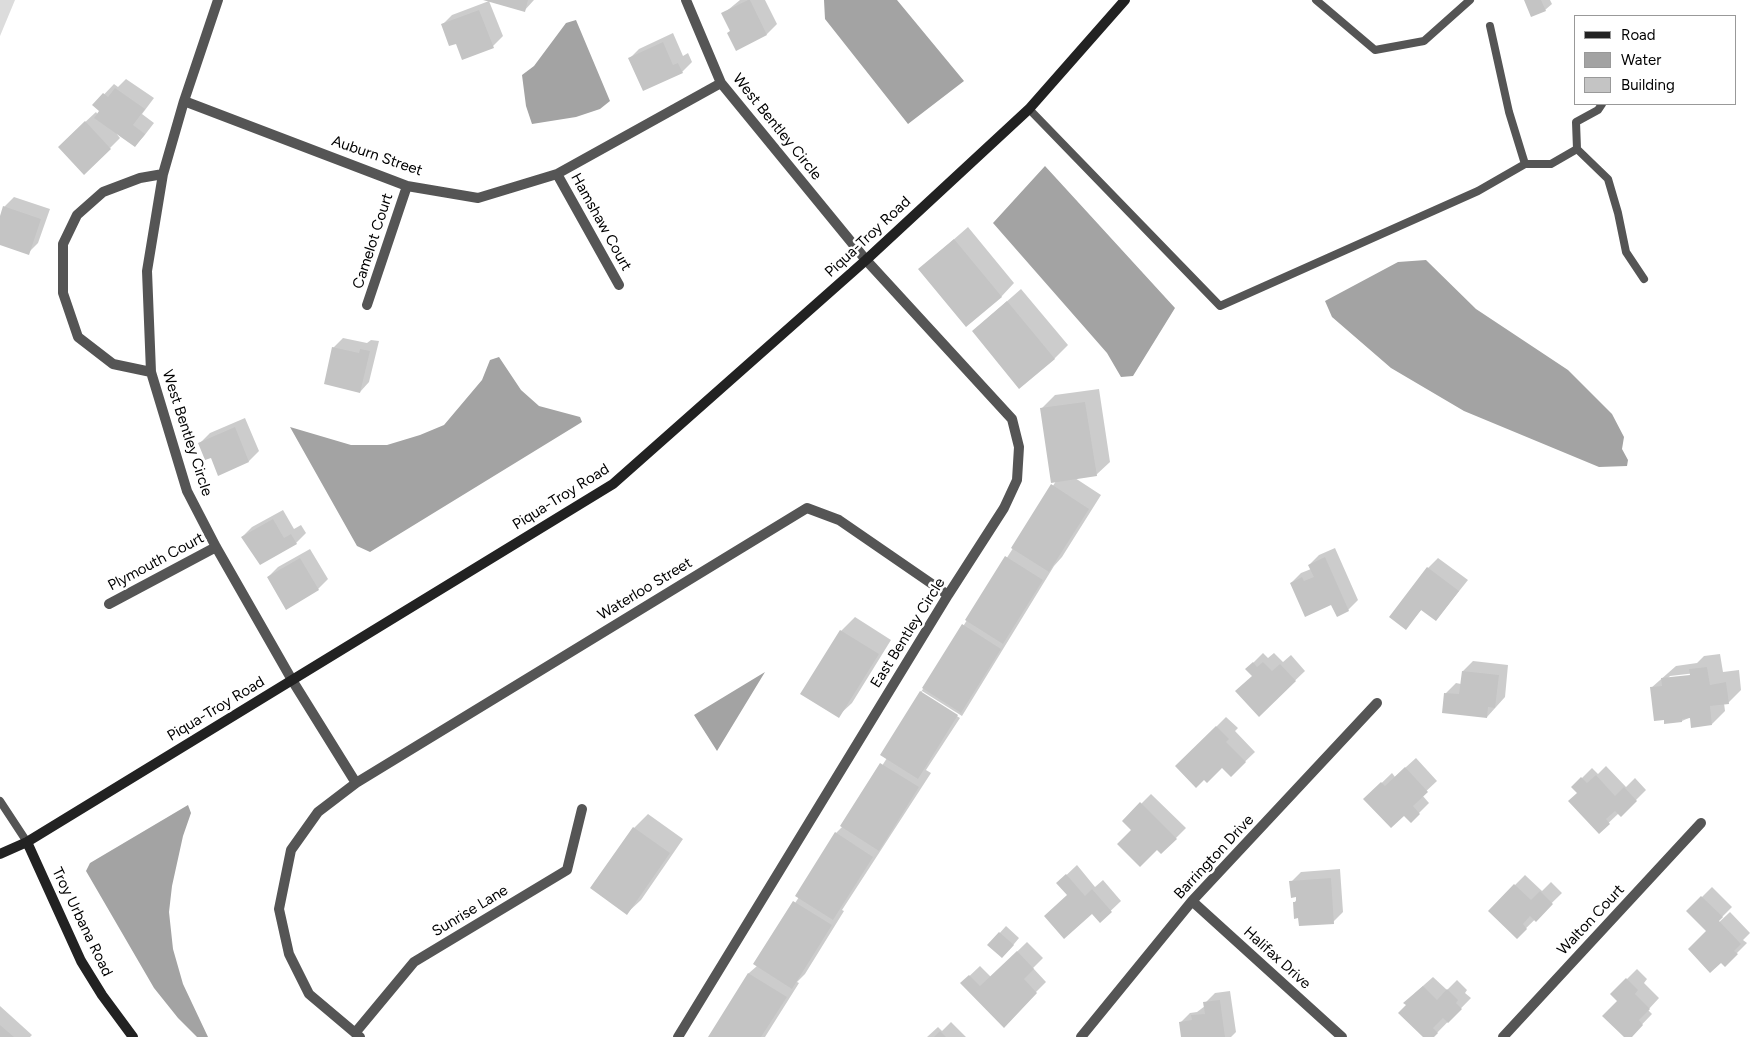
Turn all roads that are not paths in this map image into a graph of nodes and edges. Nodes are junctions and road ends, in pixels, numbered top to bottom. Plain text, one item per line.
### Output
1 (218, 0) edge
2 (686, 0) edge
3 (1125, 0) edge
4 (1316, 0) edge
5 (1470, 0) edge
6 (1490, 26) dead end
7 (721, 83) junction
8 (184, 101) junction
9 (1601, 105) edge
10 (1029, 109) junction
11 (1577, 149) junction
12 (1525, 164) junction
13 (163, 174) junction
14 (557, 174) junction
15 (406, 186) junction
16 (866, 260) junction
17 (1644, 279) dead end
18 (619, 285) dead end
19 (367, 305) dead end
20 (151, 372) junction
21 (216, 547) junction
22 (948, 595) junction
23 (109, 604) dead end
24 (292, 680) junction
25 (1377, 703) dead end
26 (356, 783) junction
27 (0, 800) edge
28 (582, 809) dead end
29 (1701, 823) dead end
30 (27, 842) junction
31 (0, 854) edge
32 (1192, 901) junction
33 (358, 1035) edge
34 (133, 1037) edge
35 (678, 1037) edge
36 (1081, 1037) edge
37 (1342, 1037) edge
38 (1503, 1037) edge

1 - 8 street, West Bentley Circle
2 - 7 street, West Bentley Circle
3 - 10 street, Piqua-Troy Road
4 - 5 lane
6 - 12 lane
7 - 14 street, Auburn Street
7 - 16 street, West Bentley Circle
8 - 13 street, West Bentley Circle
8 - 15 street, Auburn Street
9 - 11 lane
10 - 12 lane
10 - 16 street, Piqua-Troy Road
11 - 12 lane
11 - 17 lane
13 - 20 street, West Bentley Circle
13 - 20 street
14 - 15 street, Auburn Street
14 - 18 street, Hamshaw Court
15 - 19 street, Camelot Court
16 - 22 street, East Bentley Circle
16 - 24 street, Piqua-Troy Road
20 - 21 street, West Bentley Circle
21 - 23 street, Plymouth Court
21 - 24 street, West Bentley Circle
22 - 26 street, Waterloo Street
22 - 35 street, East Bentley Circle
24 - 26 street
24 - 30 street, Piqua-Troy Road
25 - 32 street, Barrington Drive
26 - 33 street
27 - 30 lane
28 - 33 street, Sunrise Lane
29 - 38 street, Walton Court
30 - 31 street, Piqua-Troy Road
30 - 34 street, Troy Urbana Road
32 - 36 street, Barrington Drive
32 - 37 street, Halifax Drive

